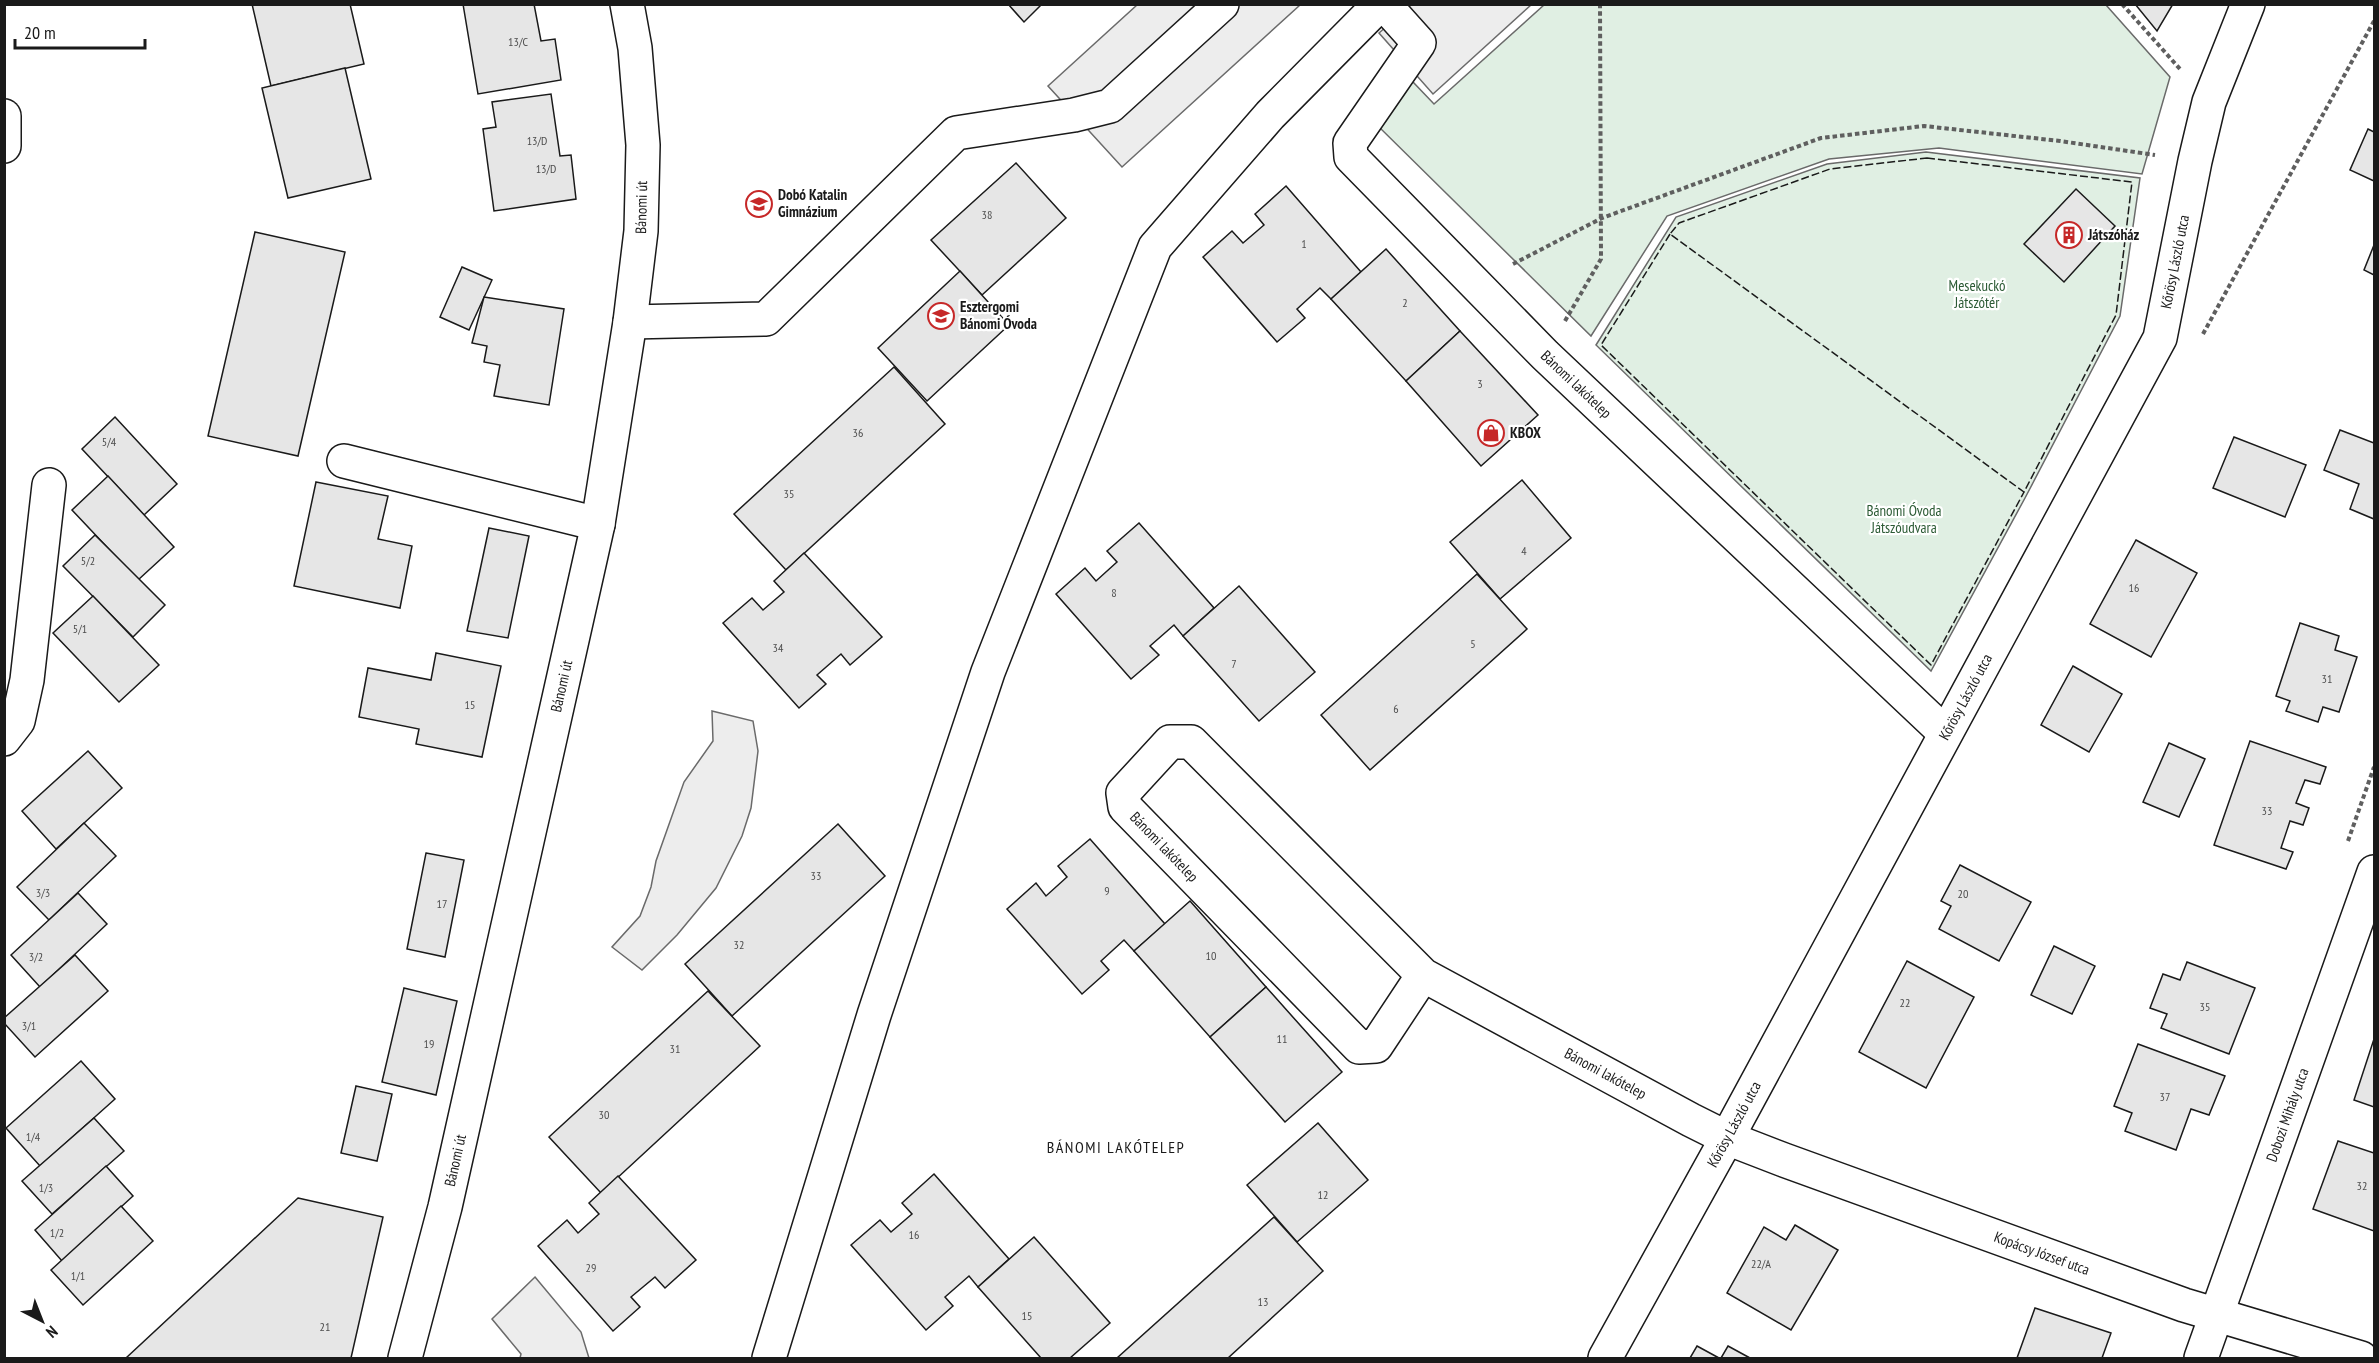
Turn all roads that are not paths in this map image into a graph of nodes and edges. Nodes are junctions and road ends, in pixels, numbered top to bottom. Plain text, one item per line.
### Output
1 (627, 4) edge
2 (1222, 4) edge
3 (1382, 4) edge
4 (2248, 4) edge
5 (4, 116) edge
6 (4, 146) edge
7 (630, 322) junction
8 (344, 461) dead end
9 (49, 485) dead end
10 (598, 524) junction
11 (1945, 733) junction
12 (4, 739) edge
13 (2374, 872) edge
14 (1423, 975) junction
15 (1727, 1138) junction
16 (2216, 1316) junction
17 (405, 1359) edge
18 (769, 1359) edge
19 (1605, 1359) edge
20 (2200, 1359) edge
21 (2361, 1359) edge

1 - 7 street, Bánomi út
2 - 7 street
3 - 11 street, Bánomi lakótelep
3 - 18 street
4 - 11 street, Kőrösy László utca
5 - 6 street
7 - 10 street, Bánomi út
8 - 10 street
9 - 12 street
10 - 17 street, Bánomi út
11 - 15 street, Kőrösy László utca
13 - 16 street, Dobozi Mihály utca
14 - 14 street, Bánomi lakótelep
14 - 15 street, Bánomi lakótelep
15 - 16 street, Kopácsy József utca
15 - 19 street, Kőrösy László utca
16 - 20 street, Dobozi Mihály utca
16 - 21 street, Kopácsy József utca

